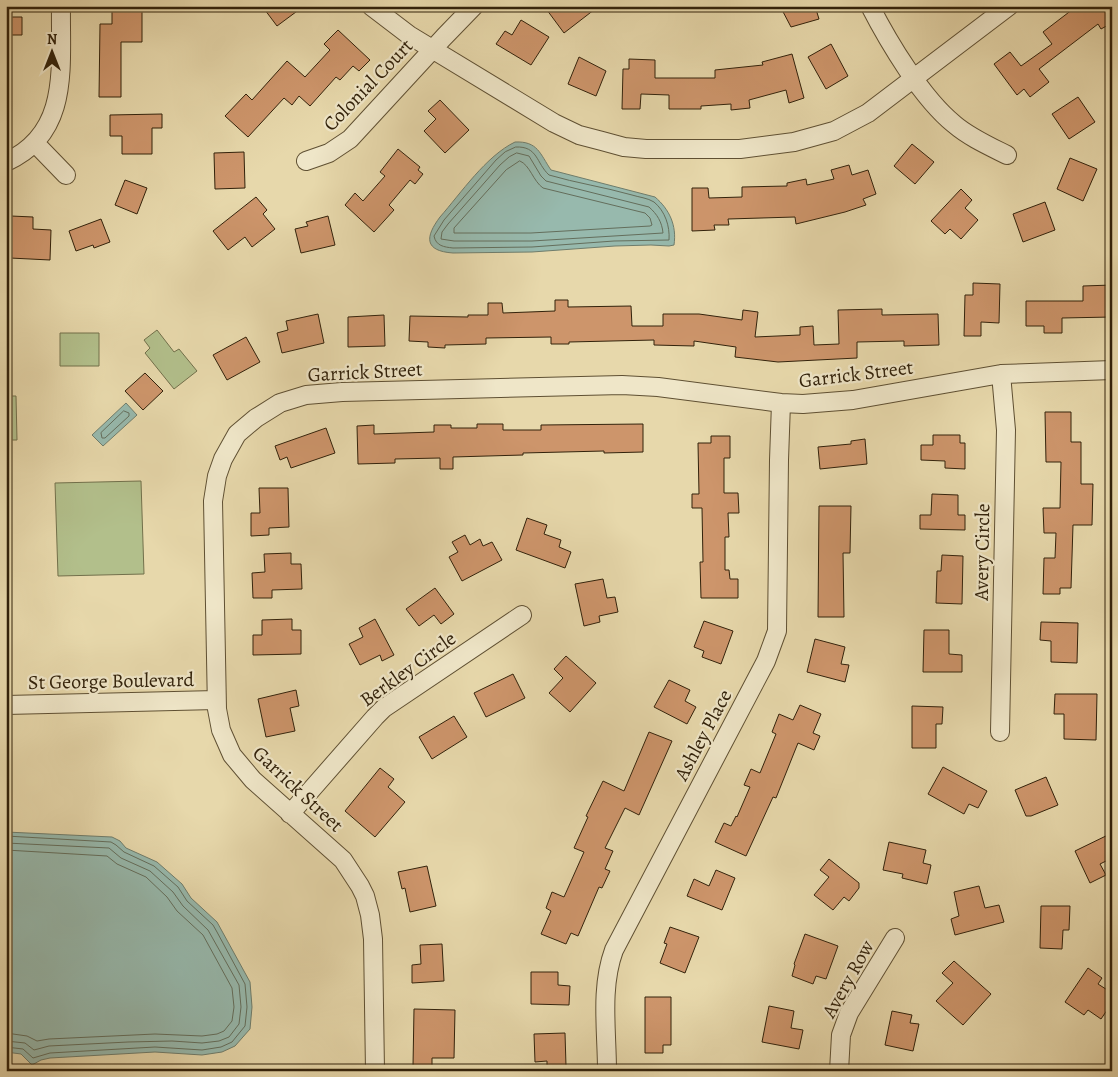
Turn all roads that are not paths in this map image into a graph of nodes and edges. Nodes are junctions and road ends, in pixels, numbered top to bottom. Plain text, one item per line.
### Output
1 (60, 6) edge
2 (370, 6) edge
3 (474, 6) edge
4 (870, 6) edge
5 (1009, 6) edge
6 (432, 50) junction
7 (914, 79) junction
8 (35, 143) junction
9 (1007, 155) dead end
10 (6, 162) edge
11 (306, 162) dead end
12 (66, 176) dead end
13 (1112, 370) edge
14 (1001, 374) junction
15 (781, 404) junction
16 (522, 615) dead end
17 (216, 700) junction
18 (6, 705) edge
19 (1000, 732) dead end
20 (290, 814) junction
21 (895, 938) dead end
22 (375, 1071) edge
23 (607, 1071) edge
24 (839, 1071) edge

1 - 8 street
2 - 6 street
3 - 6 street, Colonial Court
4 - 7 street
5 - 7 street
6 - 7 street
6 - 11 street, Colonial Court
7 - 9 street
8 - 10 street
8 - 12 street
13 - 14 street, Garrick Street
14 - 15 street, Garrick Street
14 - 19 street, Avery Circle
15 - 17 street, Garrick Street
15 - 23 street, Ashley Place
16 - 20 street, Berkley Circle
17 - 18 street, St George Boulevard
17 - 20 street, Garrick Street
20 - 22 street, Garrick Street
21 - 24 street, Avery Row

